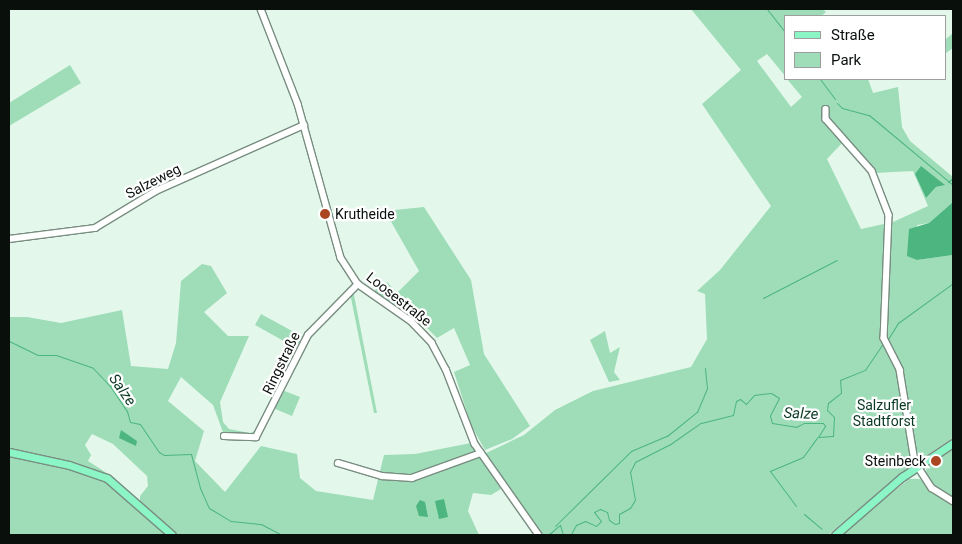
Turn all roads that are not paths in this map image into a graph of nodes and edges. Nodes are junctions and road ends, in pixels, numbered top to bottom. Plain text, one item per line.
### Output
1 (262, 9) edge
2 (826, 109) dead end
3 (304, 125) junction
4 (9, 239) edge
5 (358, 284) junction
6 (224, 436) dead end
7 (953, 443) edge
8 (9, 452) edge
9 (481, 453) junction
10 (338, 463) dead end
11 (917, 466) junction
12 (953, 501) edge
13 (172, 535) edge
14 (538, 535) edge
15 (835, 535) edge

1 - 3 street, Loosestraße
2 - 11 street
3 - 4 street, Salzeweg
3 - 5 street, Loosestraße
5 - 6 street, Ringstraße
5 - 9 street, Loosestraße
7 - 11 main road
8 - 13 main road
9 - 10 street
9 - 14 street, Loosestraße
11 - 12 street
11 - 15 main road

